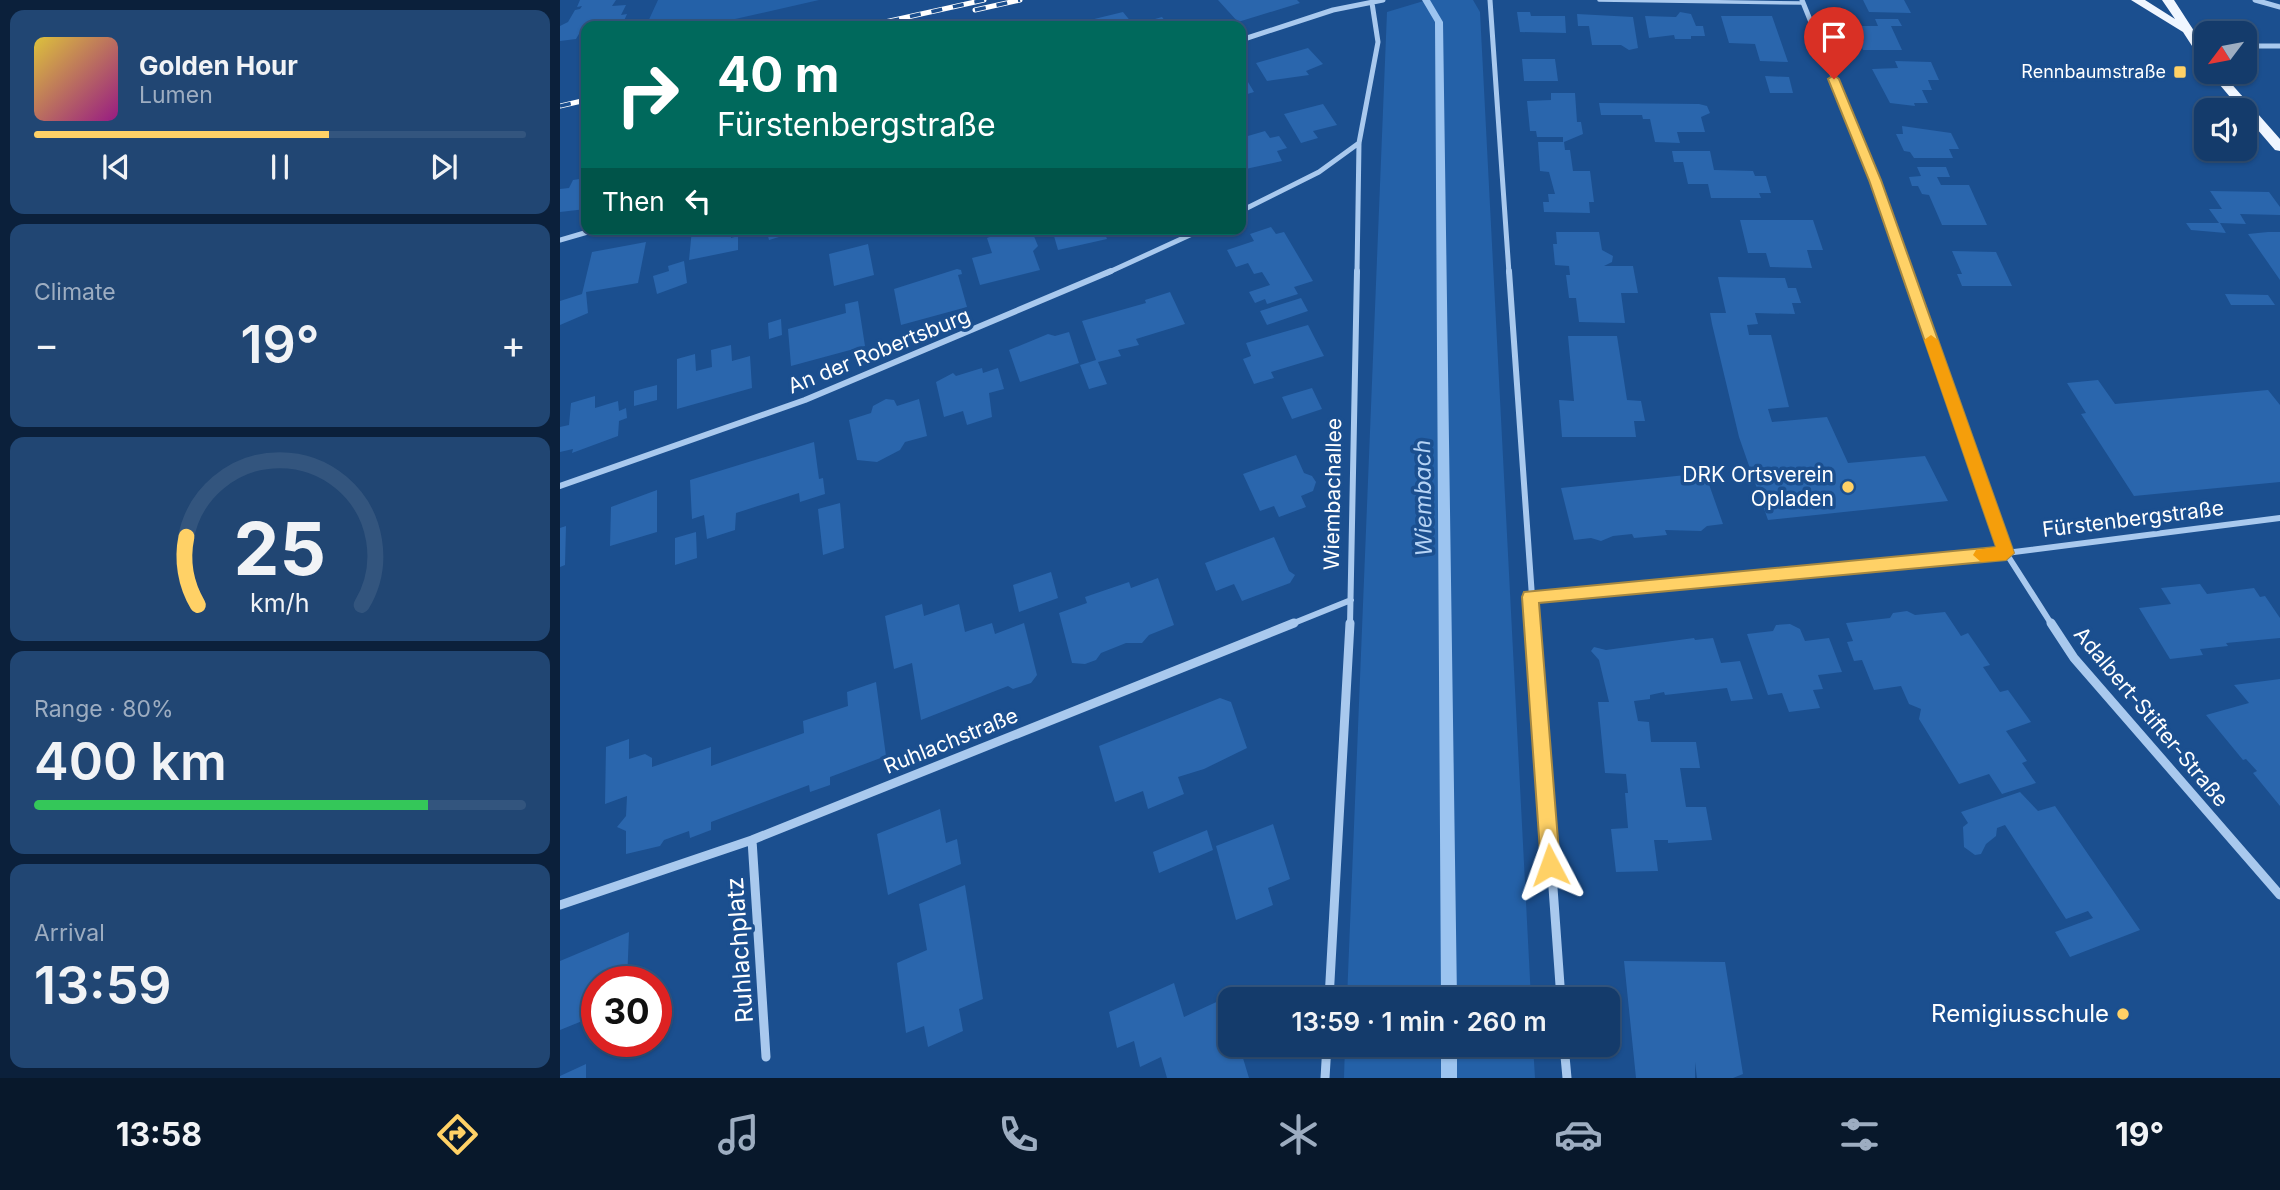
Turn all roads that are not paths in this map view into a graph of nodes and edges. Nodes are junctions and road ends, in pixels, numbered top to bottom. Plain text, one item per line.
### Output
1 (1383, 0) edge
2 (1490, 0) edge
3 (1599, 0) edge
4 (2137, 0) edge
5 (2168, 0) edge
6 (2255, 0) edge
7 (1803, 1) edge
8 (1372, 3) junction
9 (2280, 7) edge
10 (2189, 33) junction
11 (1246, 38) edge
12 (2194, 40) edge
13 (2258, 46) edge
14 (2280, 46) edge
15 (2225, 84) edge
16 (1359, 143) junction
17 (2280, 147) edge
18 (1246, 208) edge
19 (581, 234) edge
20 (1190, 235) edge
21 (560, 240) edge
22 (560, 486) edge
23 (2280, 517) edge
24 (2006, 553) junction
25 (1530, 597) junction
26 (1350, 600) junction
27 (752, 840) junction
28 (2280, 895) edge
29 (560, 905) edge
30 (1330, 987) edge
31 (1559, 987) edge
32 (766, 1057) dead end
33 (1326, 1057) edge
34 (1565, 1057) edge
35 (1325, 1078) edge
36 (1566, 1078) edge

1 - 8 street
2 - 25 street
3 - 7 lane
4 - 10 main road
5 - 10 main road
6 - 9 street
7 - 24 street, Adalbert-Stifter-Straße
8 - 11 street
8 - 16 street, Wiembachallee
10 - 12 main road
13 - 14 street
15 - 17 main road
16 - 18 street
16 - 26 street, Wiembachallee
19 - 21 street
20 - 22 street, An der Robertsburg
23 - 24 street, Fürstenbergstraße
24 - 25 street, Fürstenbergstraße
24 - 28 street, Adalbert-Stifter-Straße
25 - 31 street
26 - 27 street, Ruhlachstraße
26 - 30 street, Wiembachallee
27 - 29 street, Ruhlachstraße
27 - 32 street, Ruhlachplatz
33 - 35 street
34 - 36 street

